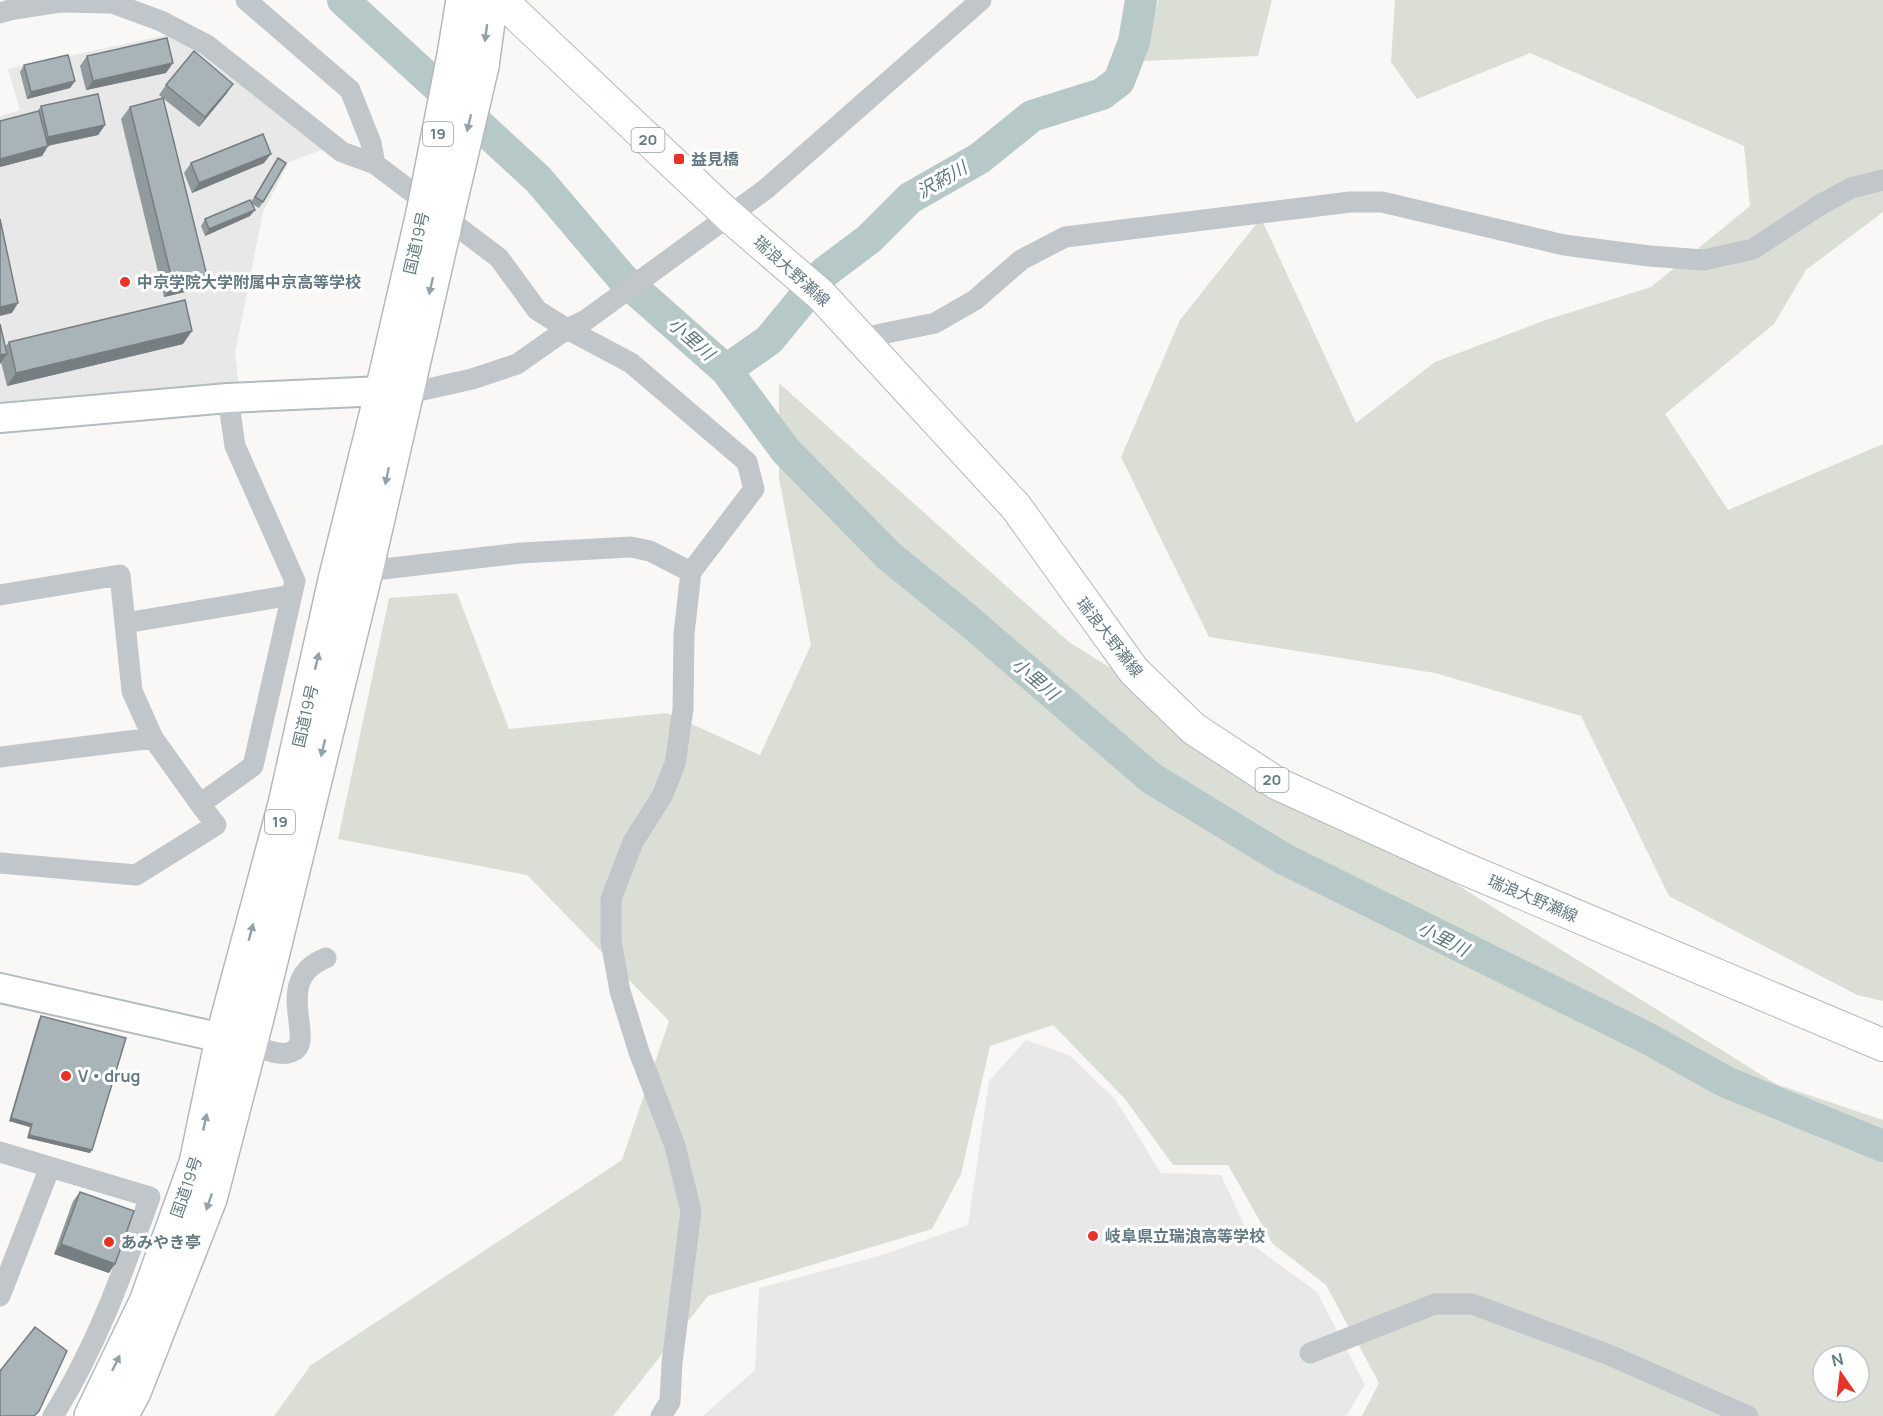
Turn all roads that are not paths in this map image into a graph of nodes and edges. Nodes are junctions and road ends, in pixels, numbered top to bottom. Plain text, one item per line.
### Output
1 (246, 0) edge
2 (463, 0) edge
3 (490, 0) edge
4 (501, 0) edge
5 (981, 0) edge
6 (0, 13) edge
7 (468, 61) junction
8 (375, 164) junction
9 (1883, 180) edge
10 (728, 215) junction
11 (576, 325) junction
12 (862, 338) junction
13 (394, 392) junction
14 (228, 398) junction
15 (0, 418) edge
16 (366, 571) junction
17 (691, 572) junction
18 (0, 594) edge
19 (292, 595) junction
20 (125, 623) junction
21 (153, 738) junction
22 (0, 757) edge
23 (200, 804) junction
24 (0, 862) edge
25 (326, 958) dead end
26 (0, 988) edge
27 (236, 1042) junction
28 (1883, 1045) edge
29 (0, 1152) edge
30 (50, 1167) junction
31 (0, 1296) edge
32 (1310, 1353) dead end
33 (52, 1416) edge
34 (91, 1416) edge
35 (122, 1416) edge
36 (661, 1416) edge
37 (1748, 1416) edge

1 - 8 street
2 - 7 highway, 国道19号 / 19
3 -> 7 highway, 国道19号 / 19
4 - 10 main road, 瑞浪大野瀬線 / 20
5 - 10 street
6 - 8 street
7 - 13 highway, 国道19号 / 19, bridge
8 - 11 street
9 - 12 street
10 - 11 street
10 - 12 main road, 瑞浪大野瀬線 / 20
11 - 13 street
11 - 17 street
12 - 28 main road, 瑞浪大野瀬線 / 20
13 - 14 street
13 -> 16 highway, 国道19号 / 19
27 -> 13 highway, 国道19号 / 19
14 - 15 street
14 - 19 street
16 - 17 street
16 -> 27 highway, 国道19号 / 19
17 - 36 street
18 - 20 street
19 - 20 street
19 - 23 street
20 - 21 street
21 - 22 street
21 - 23 street
23 - 24 street
25 - 27 street
26 - 27 street
34 -> 27 highway, 国道19号 / 19
27 -> 35 highway, 国道19号 / 19
29 - 30 street
30 - 31 street
30 - 33 street
32 - 37 street

